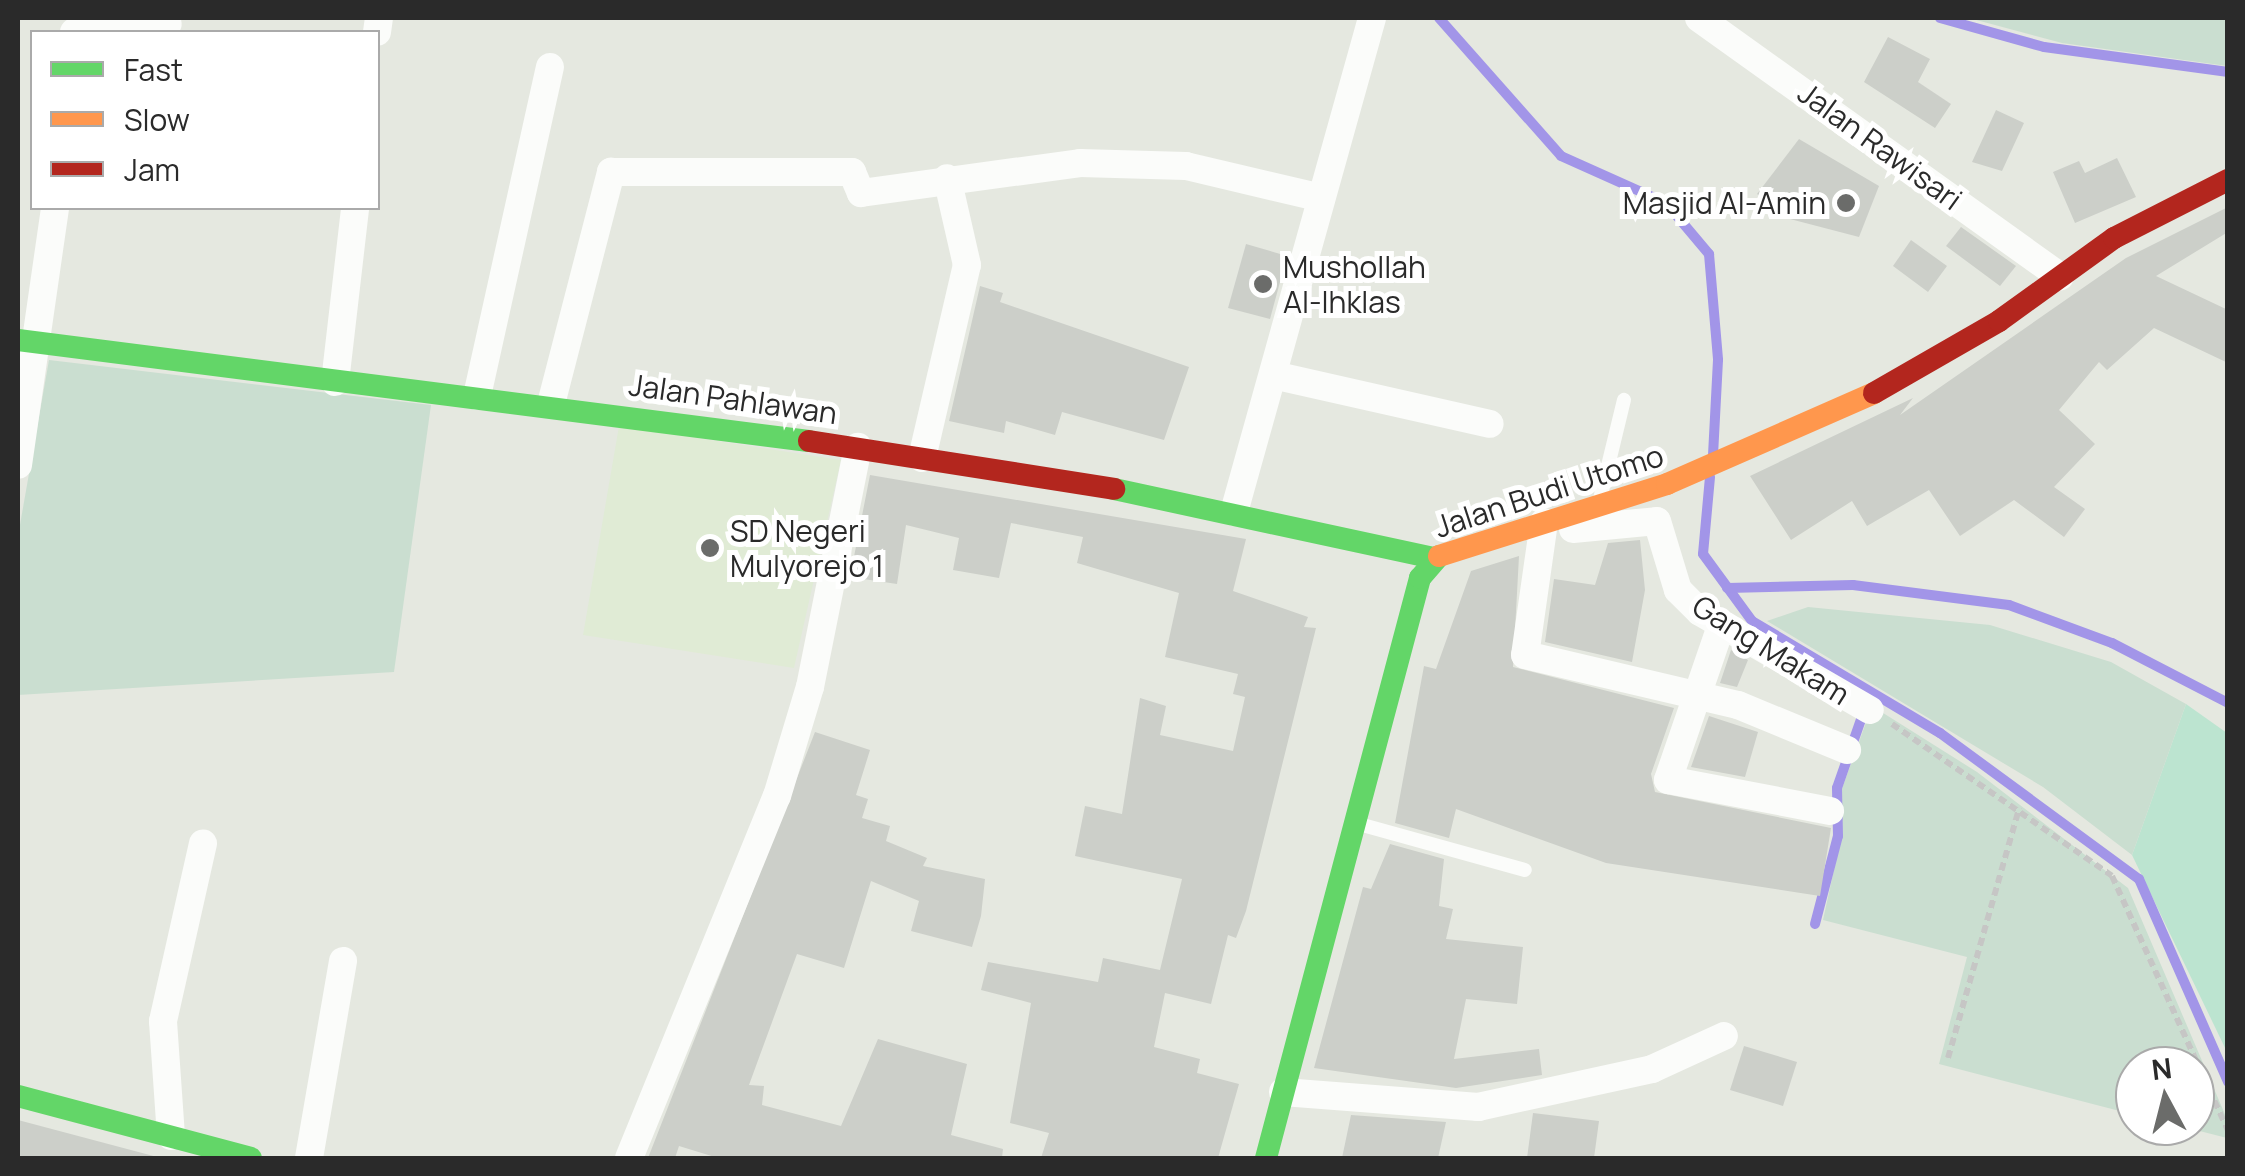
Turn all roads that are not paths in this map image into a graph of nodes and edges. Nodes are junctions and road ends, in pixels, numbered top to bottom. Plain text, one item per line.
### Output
1 (1372, 18) edge
2 (1698, 18) edge
3 (168, 24) dead end
4 (98, 30) edge
5 (550, 67) dead end
6 (947, 178) junction
7 (2228, 180) edge
8 (1321, 198) junction
9 (56, 210) edge
10 (355, 210) edge
11 (2060, 276) junction
12 (27, 341) edge
13 (1273, 375) junction
14 (336, 382) junction
15 (477, 396) junction
16 (1624, 400) dead end
17 (551, 404) junction
18 (1490, 424) dead end
19 (858, 448) junction
20 (922, 458) junction
21 (18, 465) edge
22 (1598, 504) junction
23 (1234, 512) junction
24 (1546, 527) junction
25 (1434, 558) junction
26 (1721, 626) junction
27 (1696, 693) junction
28 (1866, 708) road end
29 (1847, 750) dead end
30 (1830, 811) dead end
31 (1353, 822) junction
32 (203, 842) dead end
33 (1525, 870) dead end
34 (344, 961) dead end
35 (1724, 1036) dead end
36 (1283, 1092) junction
37 (18, 1096) edge
38 (170, 1136) junction
39 (250, 1158) edge
40 (309, 1158) edge
41 (629, 1158) edge
42 (1266, 1158) edge

1 - 8 street
2 - 11 street, Jalan Rawisari
3 - 4 street
5 - 15 street
6 - 8 street
6 - 17 street
6 - 20 street
7 - 11 street, Jalan Budi Utomo
8 - 13 street
9 - 12 street
10 - 14 street
11 - 22 street, Jalan Budi Utomo
12 - 14 street, Jalan Pahlawan
12 - 21 street
13 - 18 street
13 - 23 street
14 - 15 street, Jalan Pahlawan
15 - 17 street, Jalan Pahlawan
16 - 22 lane
17 - 19 street, Jalan Pahlawan
19 - 20 street, Jalan Pahlawan
19 - 41 street
20 - 23 street, Jalan Pahlawan
22 - 24 street, Jalan Budi Utomo
23 - 25 street, Jalan Pahlawan
24 - 25 street, Jalan Budi Utomo
24 - 26 street, Gang Makam
24 - 27 street
25 - 31 street, Jalan Budi Utomo
26 - 27 street
26 - 28 street, Gang Makam
27 - 29 street
27 - 30 street
31 - 33 lane
31 - 36 street, Jalan Budi Utomo
32 - 38 street
34 - 40 street
35 - 36 street
36 - 42 street, Jalan Budi Utomo
37 - 38 street
38 - 39 street

